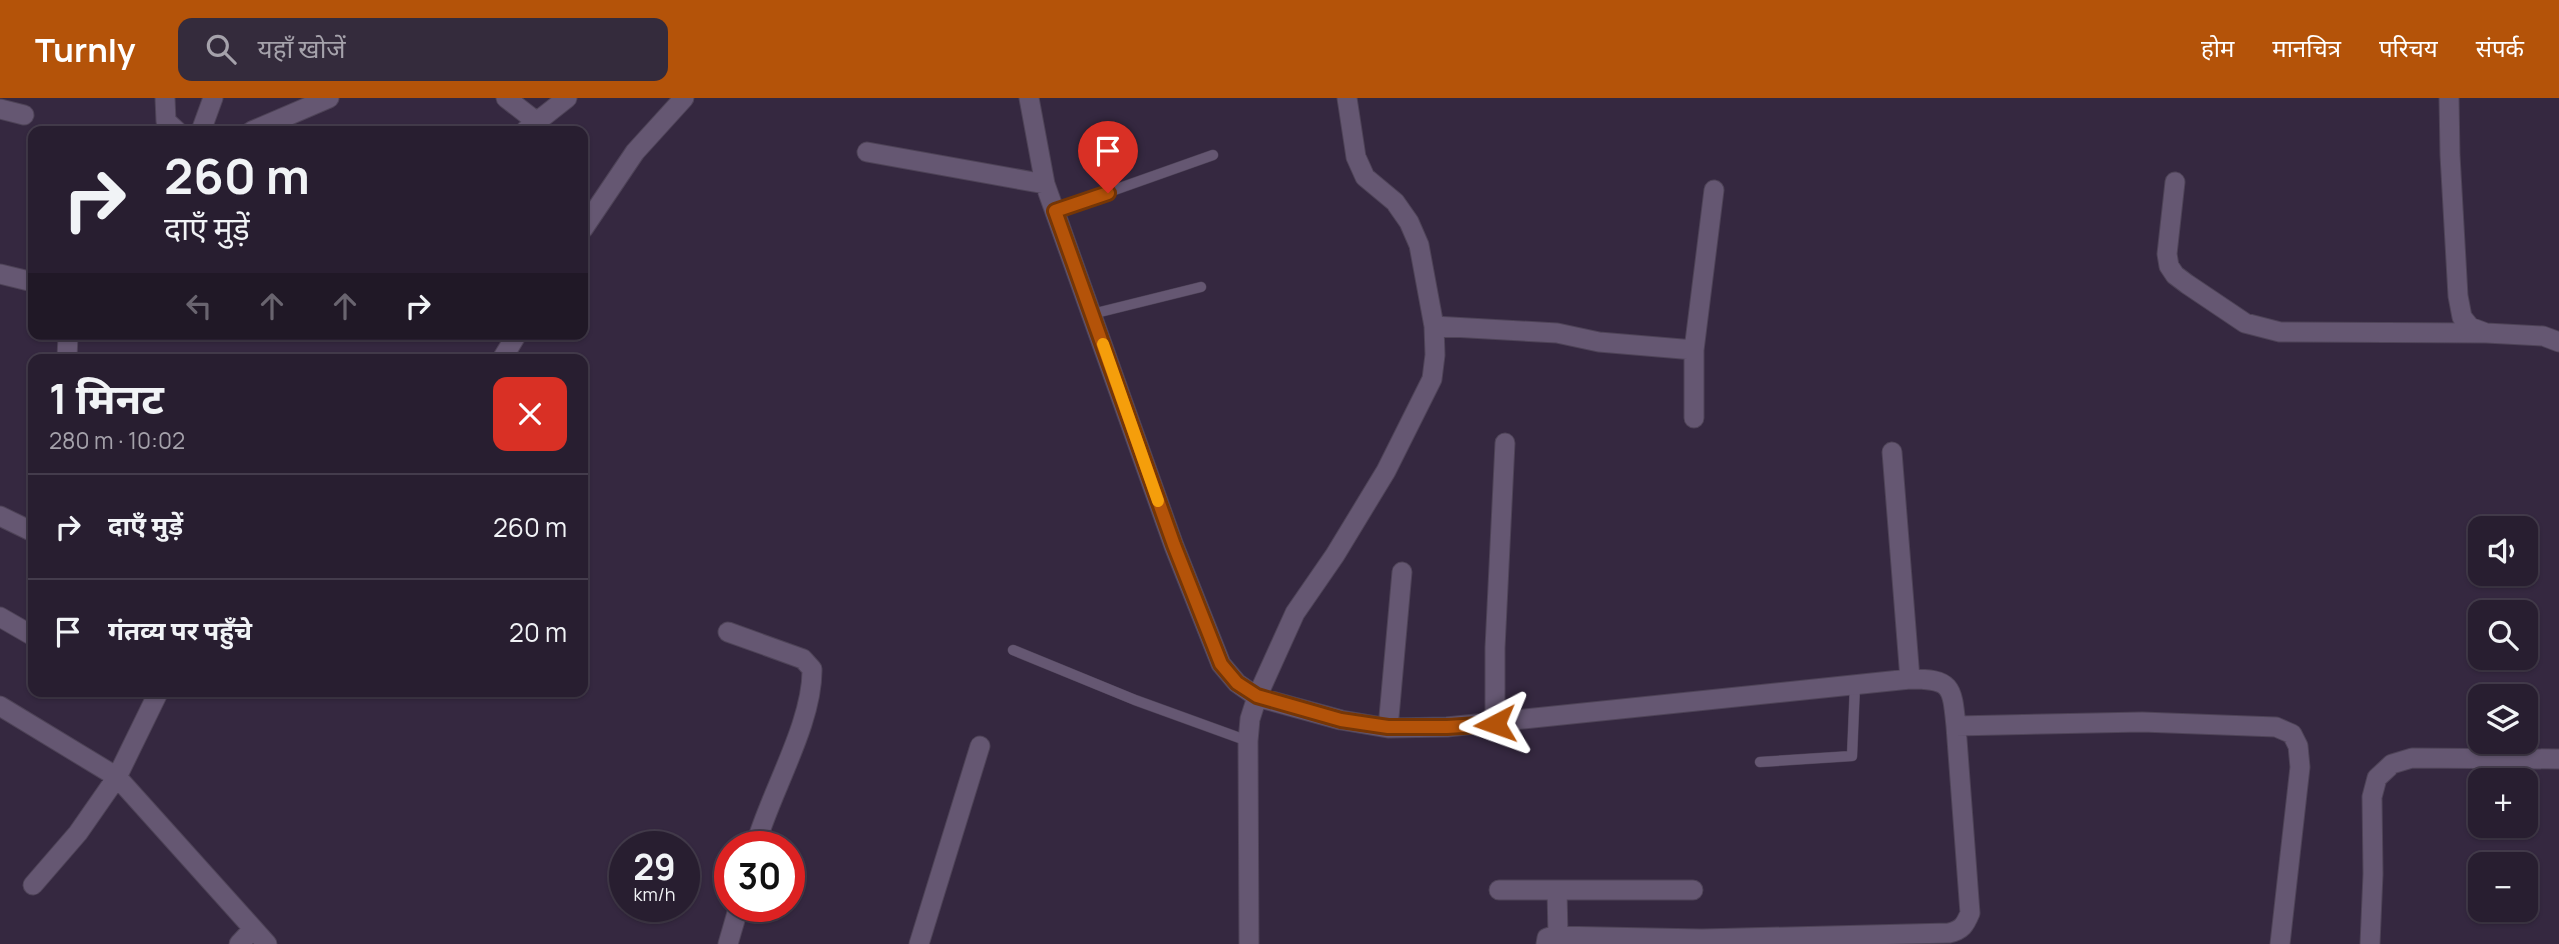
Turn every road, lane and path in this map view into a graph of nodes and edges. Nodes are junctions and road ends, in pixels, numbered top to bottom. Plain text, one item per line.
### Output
1 (165, 98) edge
2 (212, 98) edge
3 (329, 98) edge
4 (506, 98) edge
5 (567, 98) edge
6 (684, 98) edge
7 (1028, 98) edge
8 (1347, 98) edge
9 (2449, 98) edge
10 (0, 109) edge
11 (24, 115) dead end
12 (172, 126) edge
13 (203, 126) edge
14 (265, 126) edge
15 (530, 126) edge
16 (532, 126) edge
17 (867, 152) dead end
18 (1213, 155) dead end
19 (2175, 181) dead end
20 (1045, 184) junction
21 (1714, 190) dead end
22 (1055, 211) junction
23 (588, 222) edge
24 (0, 274) edge
25 (28, 281) edge
26 (1201, 288) dead end
27 (1092, 314) junction
28 (1434, 326) junction
29 (2486, 333) junction
30 (2559, 342) edge
31 (1694, 350) junction
32 (1694, 418) dead end
33 (1505, 443) dead end
34 (1892, 452) dead end
35 (0, 516) edge
36 (28, 530) edge
37 (1402, 572) dead end
38 (0, 617) edge
39 (728, 632) dead end
40 (28, 633) edge
41 (1013, 650) dead end
42 (1910, 679) junction
43 (1855, 685) junction
44 (1257, 696) junction
45 (156, 697) edge
46 (0, 706) edge
47 (1495, 724) junction
48 (1956, 726) junction
49 (1388, 727) junction
50 (1248, 741) junction
51 (980, 746) dead end
52 (2559, 759) edge
53 (1760, 762) dead end
54 (117, 777) junction
55 (761, 831) edge
56 (33, 885) dead end
57 (1499, 890) dead end
58 (1557, 890) junction
59 (1693, 890) dead end
60 (734, 922) edge
61 (253, 929) junction
62 (1883, 939) edge
63 (1552, 940) edge
64 (1636, 941) edge
65 (1702, 941) edge
66 (239, 944) edge
67 (267, 944) edge
68 (728, 944) edge
69 (919, 944) edge
70 (1249, 944) edge
71 (2280, 944) edge
72 (2370, 944) edge

1 - 12 street
2 - 13 street
3 - 14 street
4 - 15 street
5 - 16 street
6 - 23 street
7 - 20 street
8 - 28 street
9 - 29 street
10 - 11 street
17 - 20 street
18 - 22 lane
19 - 29 street
20 - 22 street
21 - 31 street
22 - 27 street
24 - 25 street
26 - 27 lane
27 - 44 street
28 - 31 street
28 - 44 street
29 - 30 street
31 - 32 street
33 - 47 street
34 - 42 street
35 - 36 street
37 - 49 street
38 - 40 street
39 - 55 street
41 - 50 lane
42 - 43 street
42 - 48 street
43 - 47 street
43 - 53 lane
44 - 49 street
44 - 50 street
45 - 54 street
46 - 54 street
47 - 49 street
48 - 62 street
48 - 71 street
50 - 70 street
51 - 69 street
52 - 72 street
54 - 56 street
54 - 61 street
57 - 58 street
58 - 59 street
58 - 63 street
60 - 68 street
61 - 66 street
61 - 67 street
62 - 65 street
63 - 64 street
64 - 65 street

